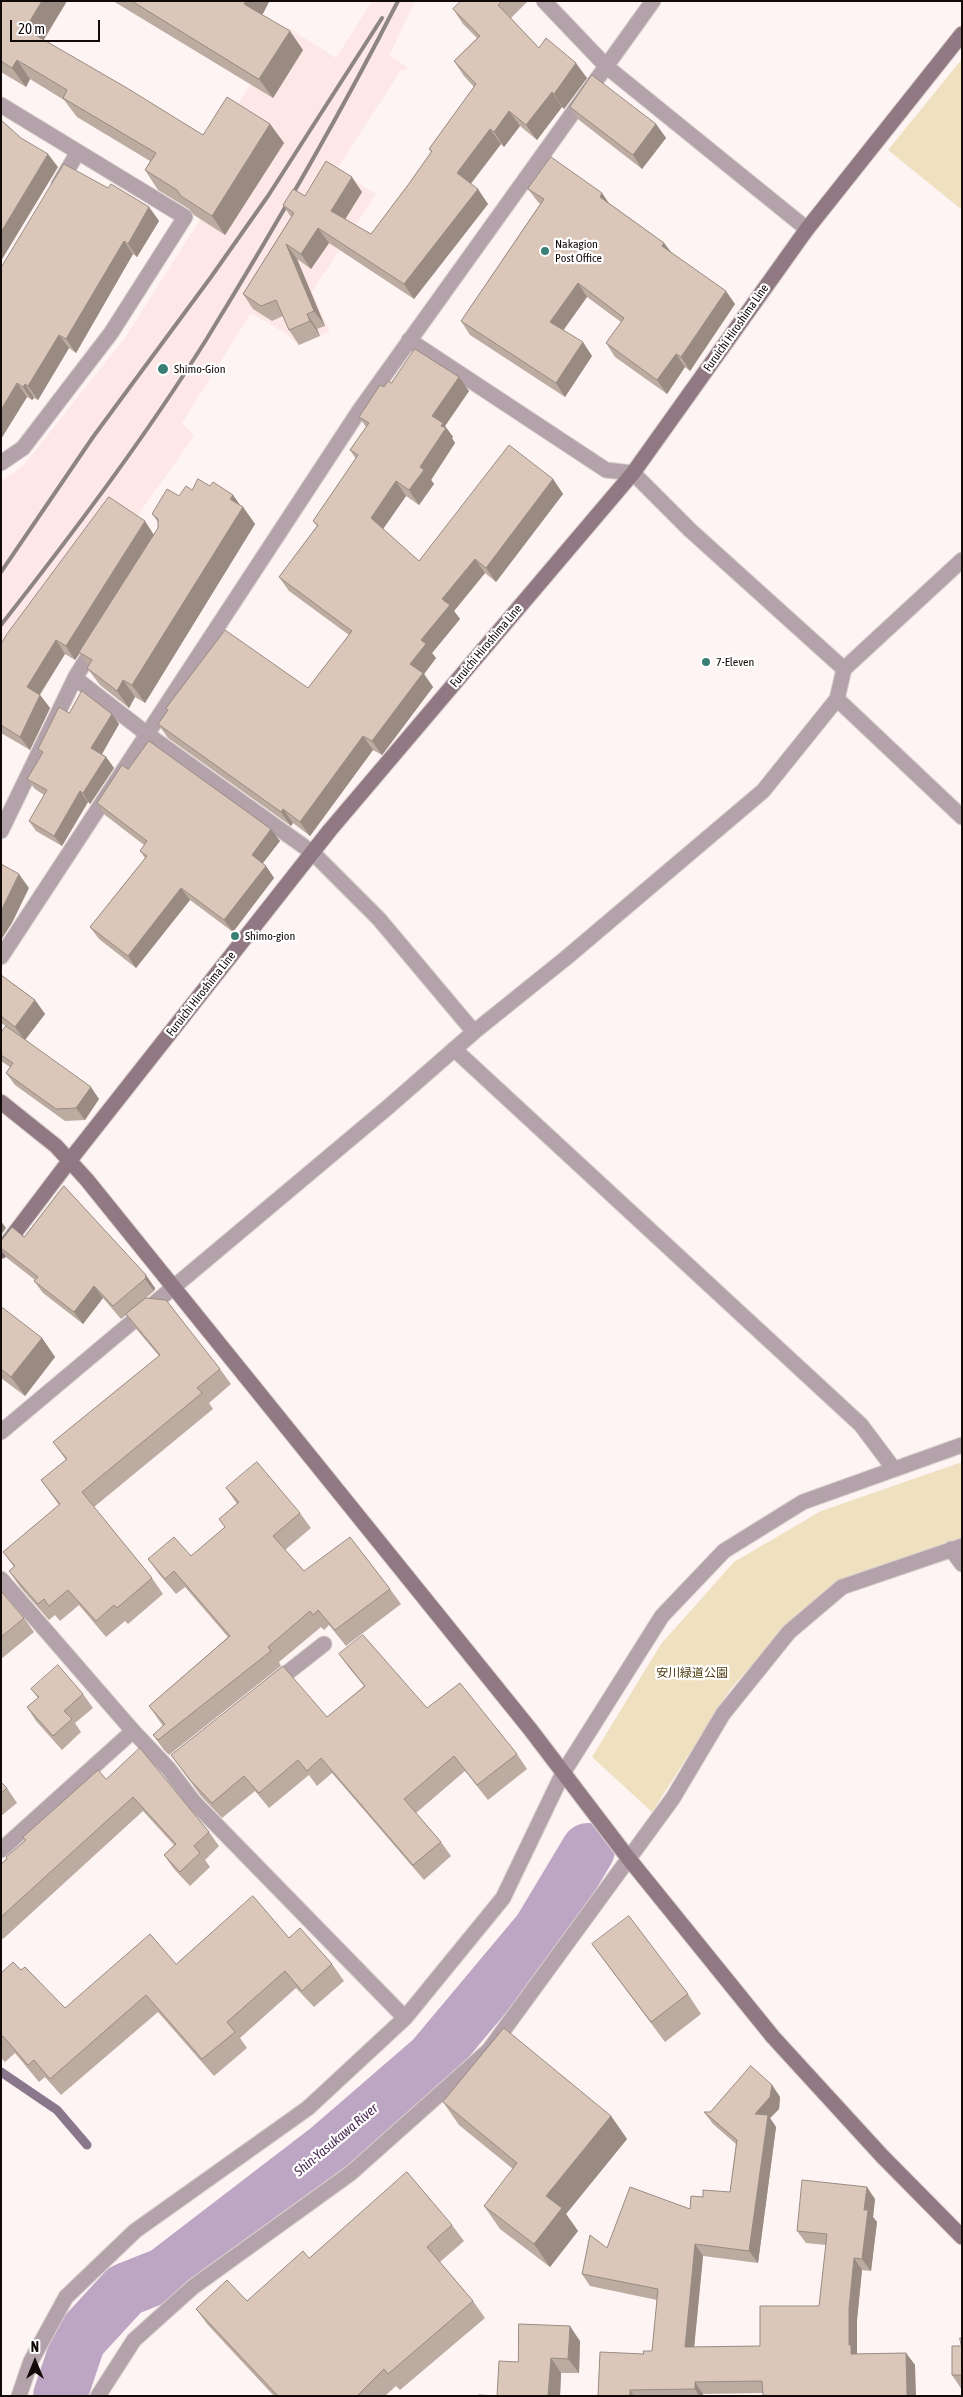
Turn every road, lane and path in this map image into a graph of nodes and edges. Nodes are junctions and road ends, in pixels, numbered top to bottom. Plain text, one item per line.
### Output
1 (544, 1) edge
2 (653, 1) edge
3 (962, 34) edge
4 (607, 67) junction
5 (1, 105) edge
6 (78, 152) junction
7 (53, 194) edge
8 (807, 229) junction
9 (409, 340) junction
10 (1, 462) edge
11 (633, 473) junction
12 (962, 560) edge
13 (106, 629) edge
14 (844, 669) junction
15 (75, 678) junction
16 (837, 699) junction
17 (147, 734) junction
18 (962, 817) edge
19 (1, 831) edge
20 (313, 853) junction
21 (1, 957) edge
22 (474, 1032) junction
23 (454, 1050) junction
24 (1, 1102) edge
25 (70, 1160) junction
26 (1, 1251) edge
27 (174, 1287) junction
28 (1, 1432) edge
29 (962, 1445) edge
30 (894, 1469) junction
31 (956, 1547) edge
32 (962, 1564) edge
33 (1, 1580) edge
34 (324, 1644) dead end
35 (262, 1694) edge
36 (133, 1731) junction
37 (563, 1773) junction
38 (1, 1850) edge
39 (630, 1859) junction
40 (405, 2018) junction
41 (962, 2238) edge
42 (19, 2396) edge
43 (98, 2396) edge

1 - 4 street
2 - 4 street
3 - 8 main road, Furuichi Hiroshima Line
4 - 8 street
4 - 9 street
5 - 6 street
6 - 7 street
6 - 10 street
8 - 11 main road, Furuichi Hiroshima Line
9 - 11 street
9 - 17 street
11 - 14 street
11 - 20 main road, Furuichi Hiroshima Line
12 - 14 street
13 - 15 street
14 - 16 street
15 - 17 street
15 - 19 street
16 - 18 street
16 - 22 street
17 - 20 street
17 - 21 street
20 - 22 street
20 - 25 main road, Furuichi Hiroshima Line
22 - 23 street
23 - 27 street
23 - 30 street
24 - 25 main road
25 - 26 main road, Furuichi Hiroshima Line
25 - 27 main road
27 - 28 street
27 - 37 main road
29 - 30 street
30 - 37 street
31 - 32 street
31 - 39 street
33 - 36 street
34 - 35 street
36 - 38 street
36 - 40 street
37 - 39 main road
37 - 40 street
39 - 41 main road
39 - 43 street
40 - 42 street

